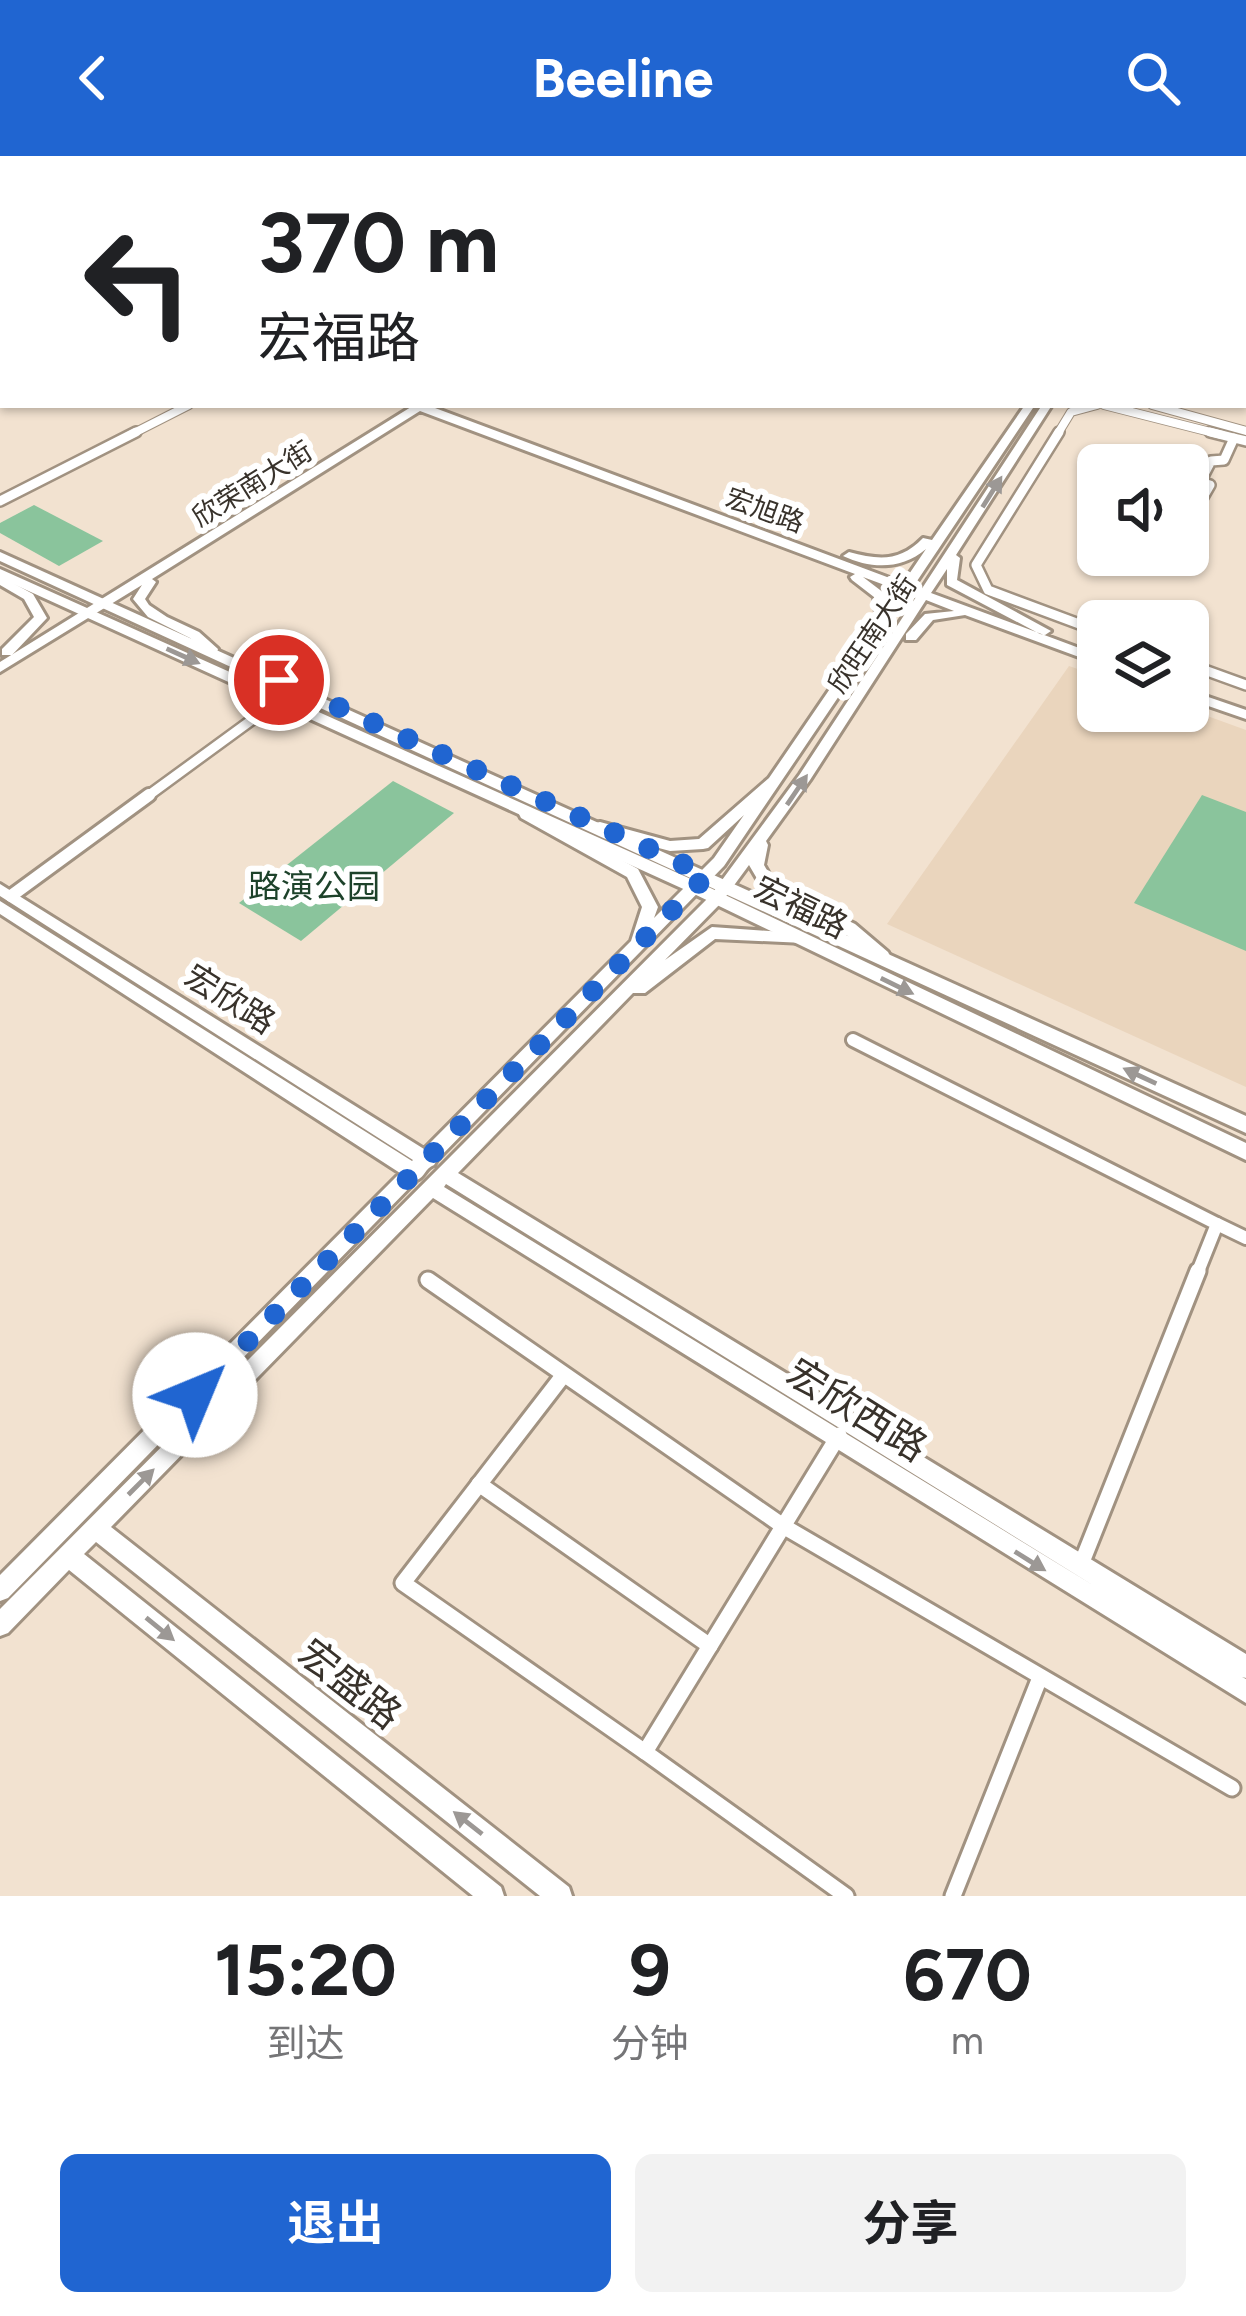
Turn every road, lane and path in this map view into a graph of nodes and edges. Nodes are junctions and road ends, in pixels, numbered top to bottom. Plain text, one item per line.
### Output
1 (182, 408) edge
2 (399, 408) edge
3 (415, 408) edge
4 (424, 408) edge
5 (452, 408) edge
6 (1041, 408) edge
7 (1042, 408) edge
8 (1088, 408) edge
9 (1112, 408) edge
10 (1173, 408) edge
11 (1246, 429) edge
12 (1234, 438) junction
13 (1246, 441) edge
14 (1209, 464) edge
15 (0, 501) edge
16 (956, 517) junction
17 (955, 553) junction
18 (830, 555) junction
19 (0, 556) edge
20 (162, 569) junction
21 (0, 577) edge
22 (908, 584) junction
23 (928, 592) junction
24 (93, 607) junction
25 (883, 620) junction
26 (1077, 623) edge
27 (1045, 631) junction
28 (1017, 632) junction
29 (1077, 642) edge
30 (212, 650) junction
31 (1077, 653) edge
32 (3, 654) edge
33 (883, 661) junction
34 (0, 668) edge
35 (1209, 672) edge
36 (1246, 685) edge
37 (1209, 690) edge
38 (279, 700) junction
39 (1209, 702) edge
40 (1246, 704) edge
41 (1246, 715) edge
42 (779, 775) junction
43 (515, 806) junction
44 (774, 823) junction
45 (600, 826) junction
46 (702, 882) junction
47 (722, 891) junction
48 (4, 897) edge
49 (801, 940) junction
50 (634, 951) junction
51 (882, 956) junction
52 (623, 999) junction
53 (853, 1040) dead end
54 (1246, 1125) edge
55 (1246, 1152) edge
56 (430, 1174) junction
57 (1217, 1224) junction
58 (1246, 1238) edge
59 (428, 1280) dead end
60 (562, 1377) junction
61 (841, 1431) junction
62 (479, 1484) junction
63 (783, 1526) junction
64 (95, 1528) junction
65 (68, 1556) junction
66 (1079, 1568) junction
67 (0, 1590) edge
68 (0, 1625) edge
69 (710, 1646) junction
70 (1246, 1667) edge
71 (1039, 1680) junction
72 (1246, 1692) edge
73 (645, 1752) junction
74 (1232, 1788) dead end
75 (492, 1896) edge
76 (560, 1896) edge
77 (846, 1896) edge
78 (953, 1896) edge

1 - 15 street
2 - 24 street, 欣荣南大街
3 - 20 street, 欣荣南大街
4 - 18 street, 宏旭路
5 - 18 street, 宏旭路
6 - 16 street, 欣旺南大街
17 -> 7 street, 欣旺南大街
8 - 26 street
9 - 12 street
10 - 11 street
12 - 13 street
12 - 14 street
16 - 18 street
16 - 22 street, 欣旺南大街
17 - 23 street, 欣旺南大街
17 - 27 street
18 - 22 street, 宏旭路
18 - 25 street
19 - 24 main road, 宏福路
20 - 24 street, 欣荣南大街
20 - 30 street
21 - 24 main road, 宏福路
21 - 32 street
22 - 23 street, 宏旭路
22 - 25 street, 欣旺南大街
23 - 27 street, 宏旭路
23 - 28 street, 宏旭路
23 - 33 street, 欣旺南大街
24 - 30 main road, 宏福路
24 - 32 street
24 - 34 street
24 -> 38 main road, 宏福路
25 - 42 street, 欣旺南大街
27 - 29 street, 宏旭路
28 - 31 street, 宏旭路
28 - 33 street
30 - 45 main road, 宏福路
44 -> 33 street, 欣旺南大街
35 - 36 street
37 - 40 street
38 - 43 main road, 宏福路
38 - 48 street
39 - 41 street
42 - 45 street
42 - 46 street, 欣旺南大街
43 - 46 main road, 宏福路
43 - 50 street
44 - 47 street, 欣旺南大街
44 - 51 street
45 - 46 main road, 宏福路
46 - 47 main road, 宏福路
46 - 50 street, 欣旺南大街
47 - 49 main road, 宏福路
47 - 51 main road, 宏福路
47 - 52 street, 欣旺南大街
48 - 56 street, 宏欣路
49 - 52 street
49 -> 55 main road, 宏福路
50 - 56 street, 欣旺南大街
54 -> 51 main road, 宏福路
52 - 56 street
53 - 57 street
56 - 61 street, 宏欣西路
64 -> 56 street
56 - 67 street
57 - 58 street
57 - 66 street
59 - 60 street
60 - 62 street
60 - 63 street
61 - 63 street
61 - 66 street, 宏欣西路
61 -> 72 street, 宏欣西路
62 - 69 street
62 - 73 street
63 - 69 street
63 - 71 street
64 - 65 street
76 -> 64 street, 宏盛路
65 - 68 street
65 -> 75 street
66 - 70 street, 宏欣西路
69 - 73 street
71 - 74 street
71 - 78 street
73 - 77 street

